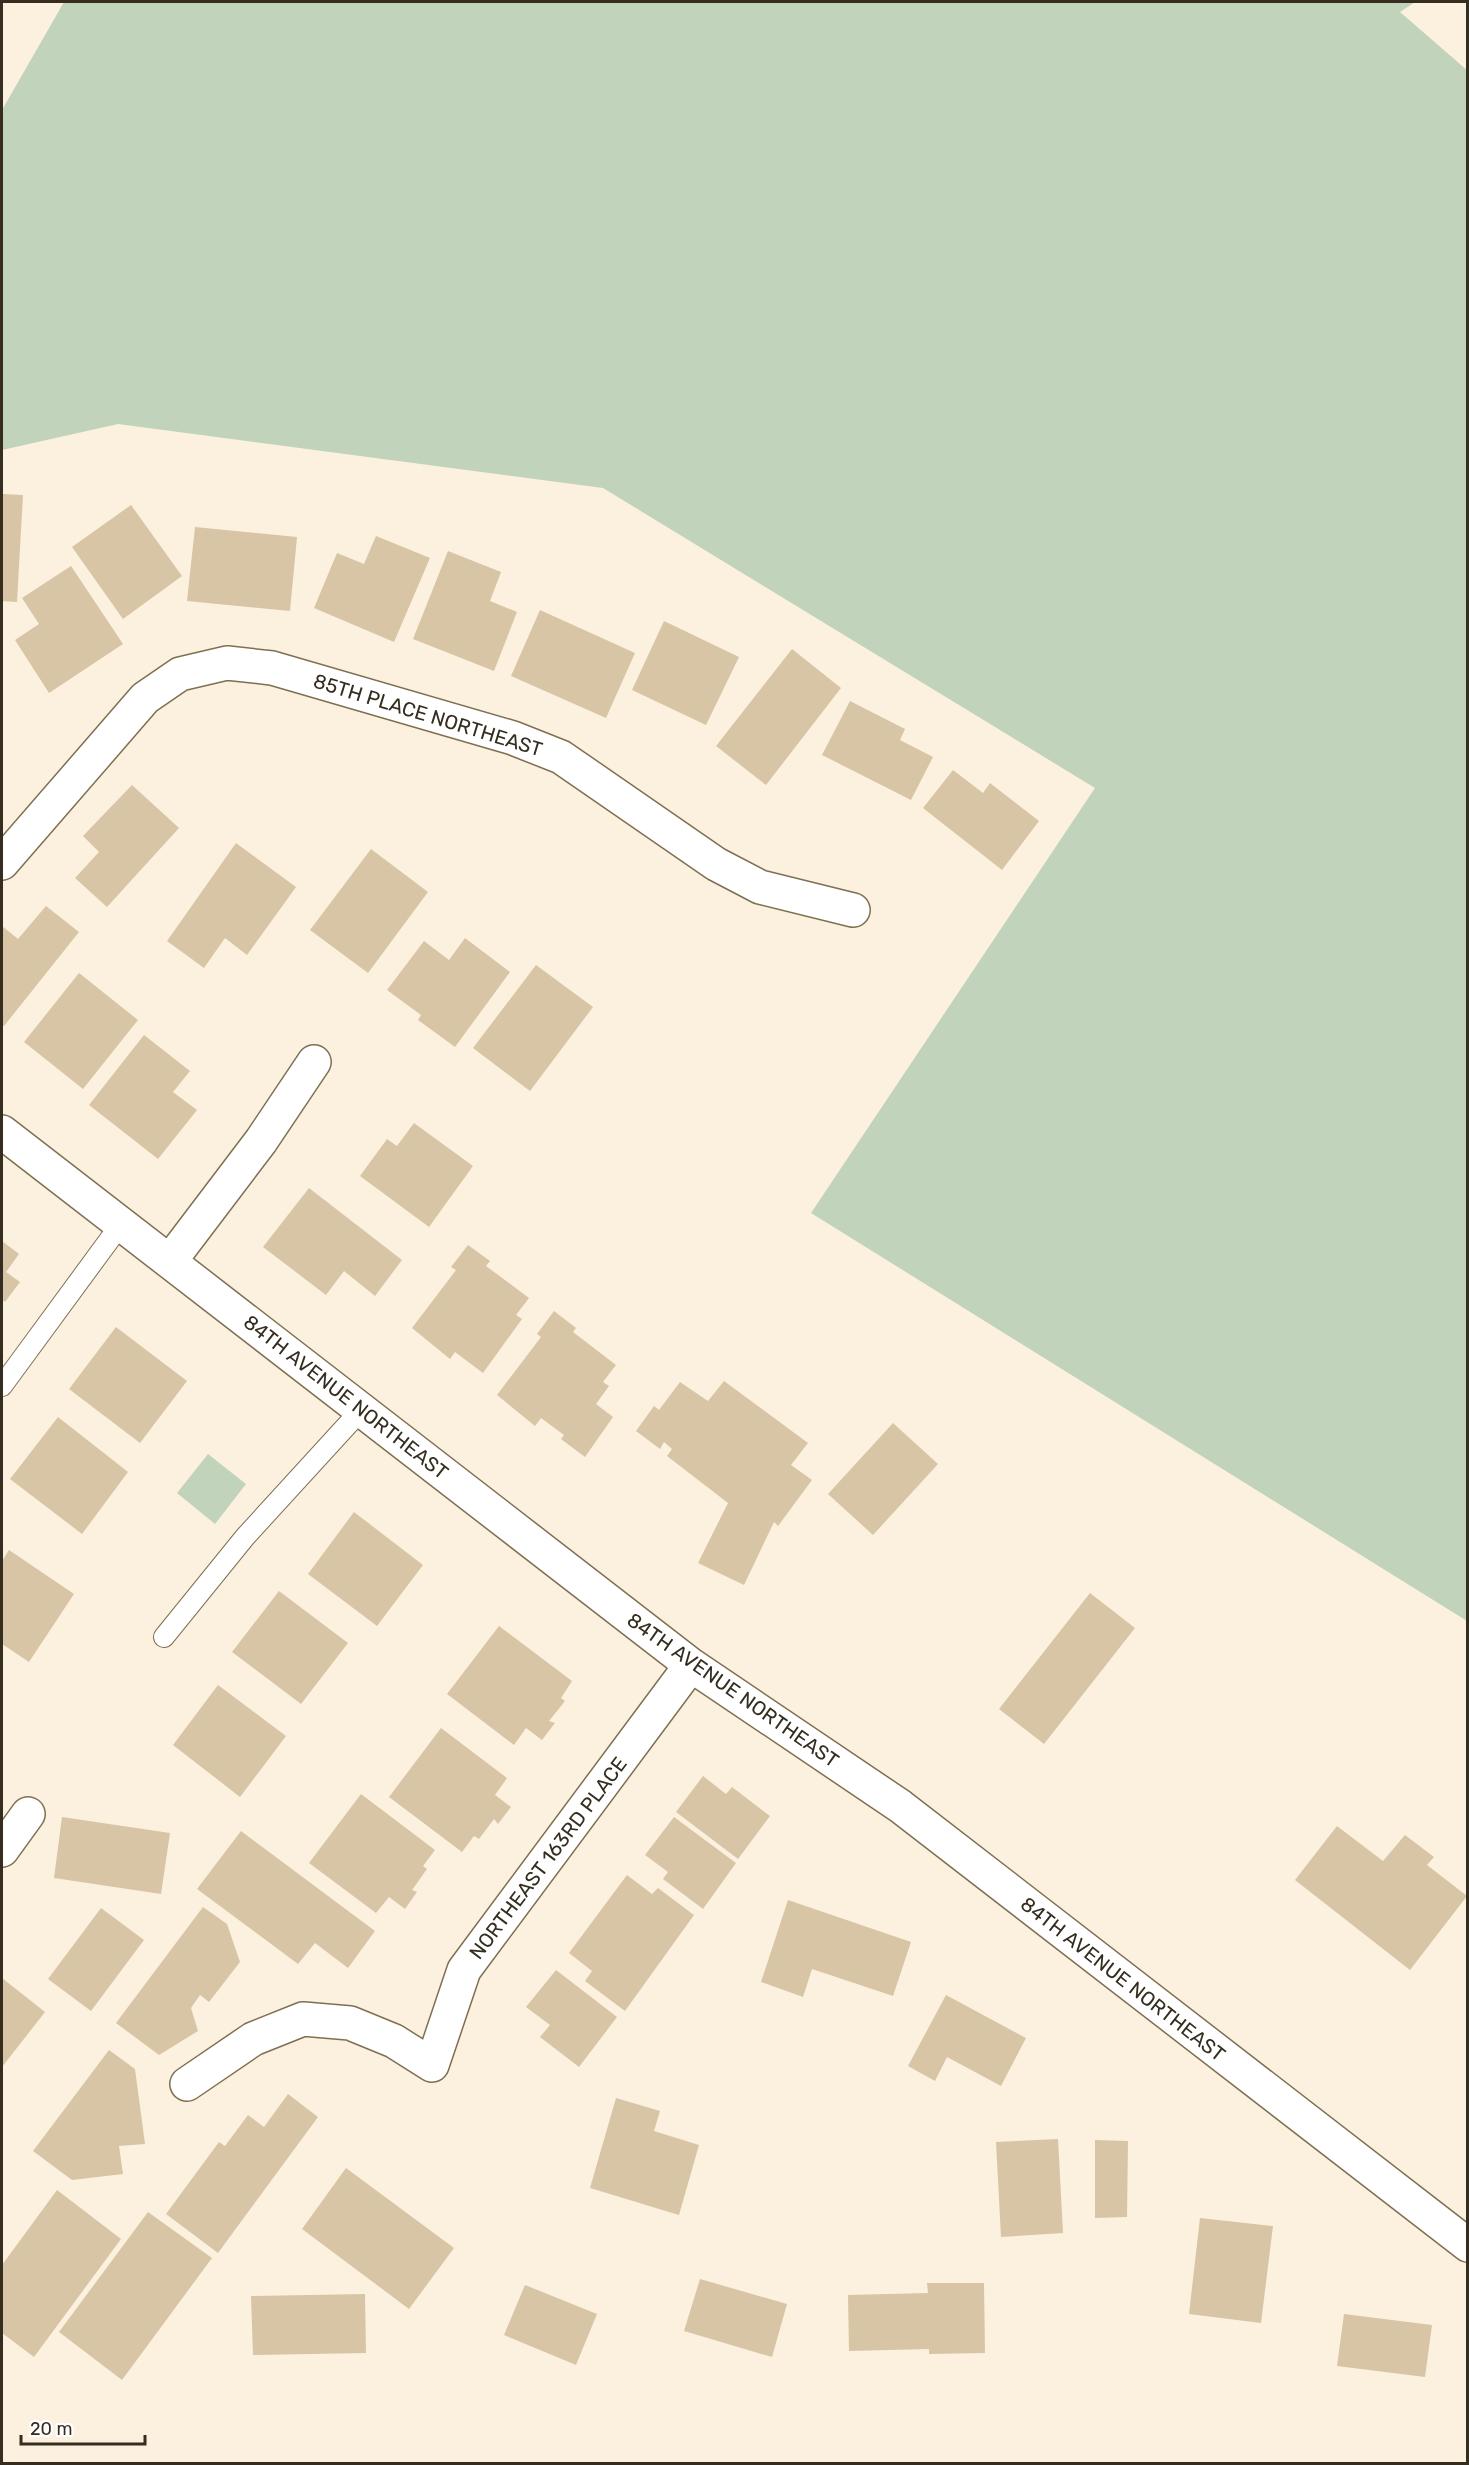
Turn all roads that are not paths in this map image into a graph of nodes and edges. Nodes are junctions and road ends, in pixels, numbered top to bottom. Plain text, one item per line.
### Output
1 (2, 863) edge
2 (853, 910) dead end
3 (314, 1062) dead end
4 (2, 1132) edge
5 (121, 1224) junction
6 (170, 1261) junction
7 (2, 1386) edge
8 (362, 1409) junction
9 (164, 1637) dead end
10 (691, 1665) junction
11 (28, 1814) dead end
12 (2, 1850) edge
13 (187, 2084) dead end
14 (1467, 2245) edge

1 - 2 street, 85TH PLACE NORTHEAST
3 - 6 street
4 - 5 street, 84TH AVENUE NORTHEAST
5 - 6 street, 84TH AVENUE NORTHEAST
5 - 7 lane
6 - 8 street, 84TH AVENUE NORTHEAST
8 - 9 lane
8 - 10 street, 84TH AVENUE NORTHEAST
10 - 13 street, NORTHEAST 163RD PLACE
10 - 14 street, 84TH AVENUE NORTHEAST
11 - 12 street

